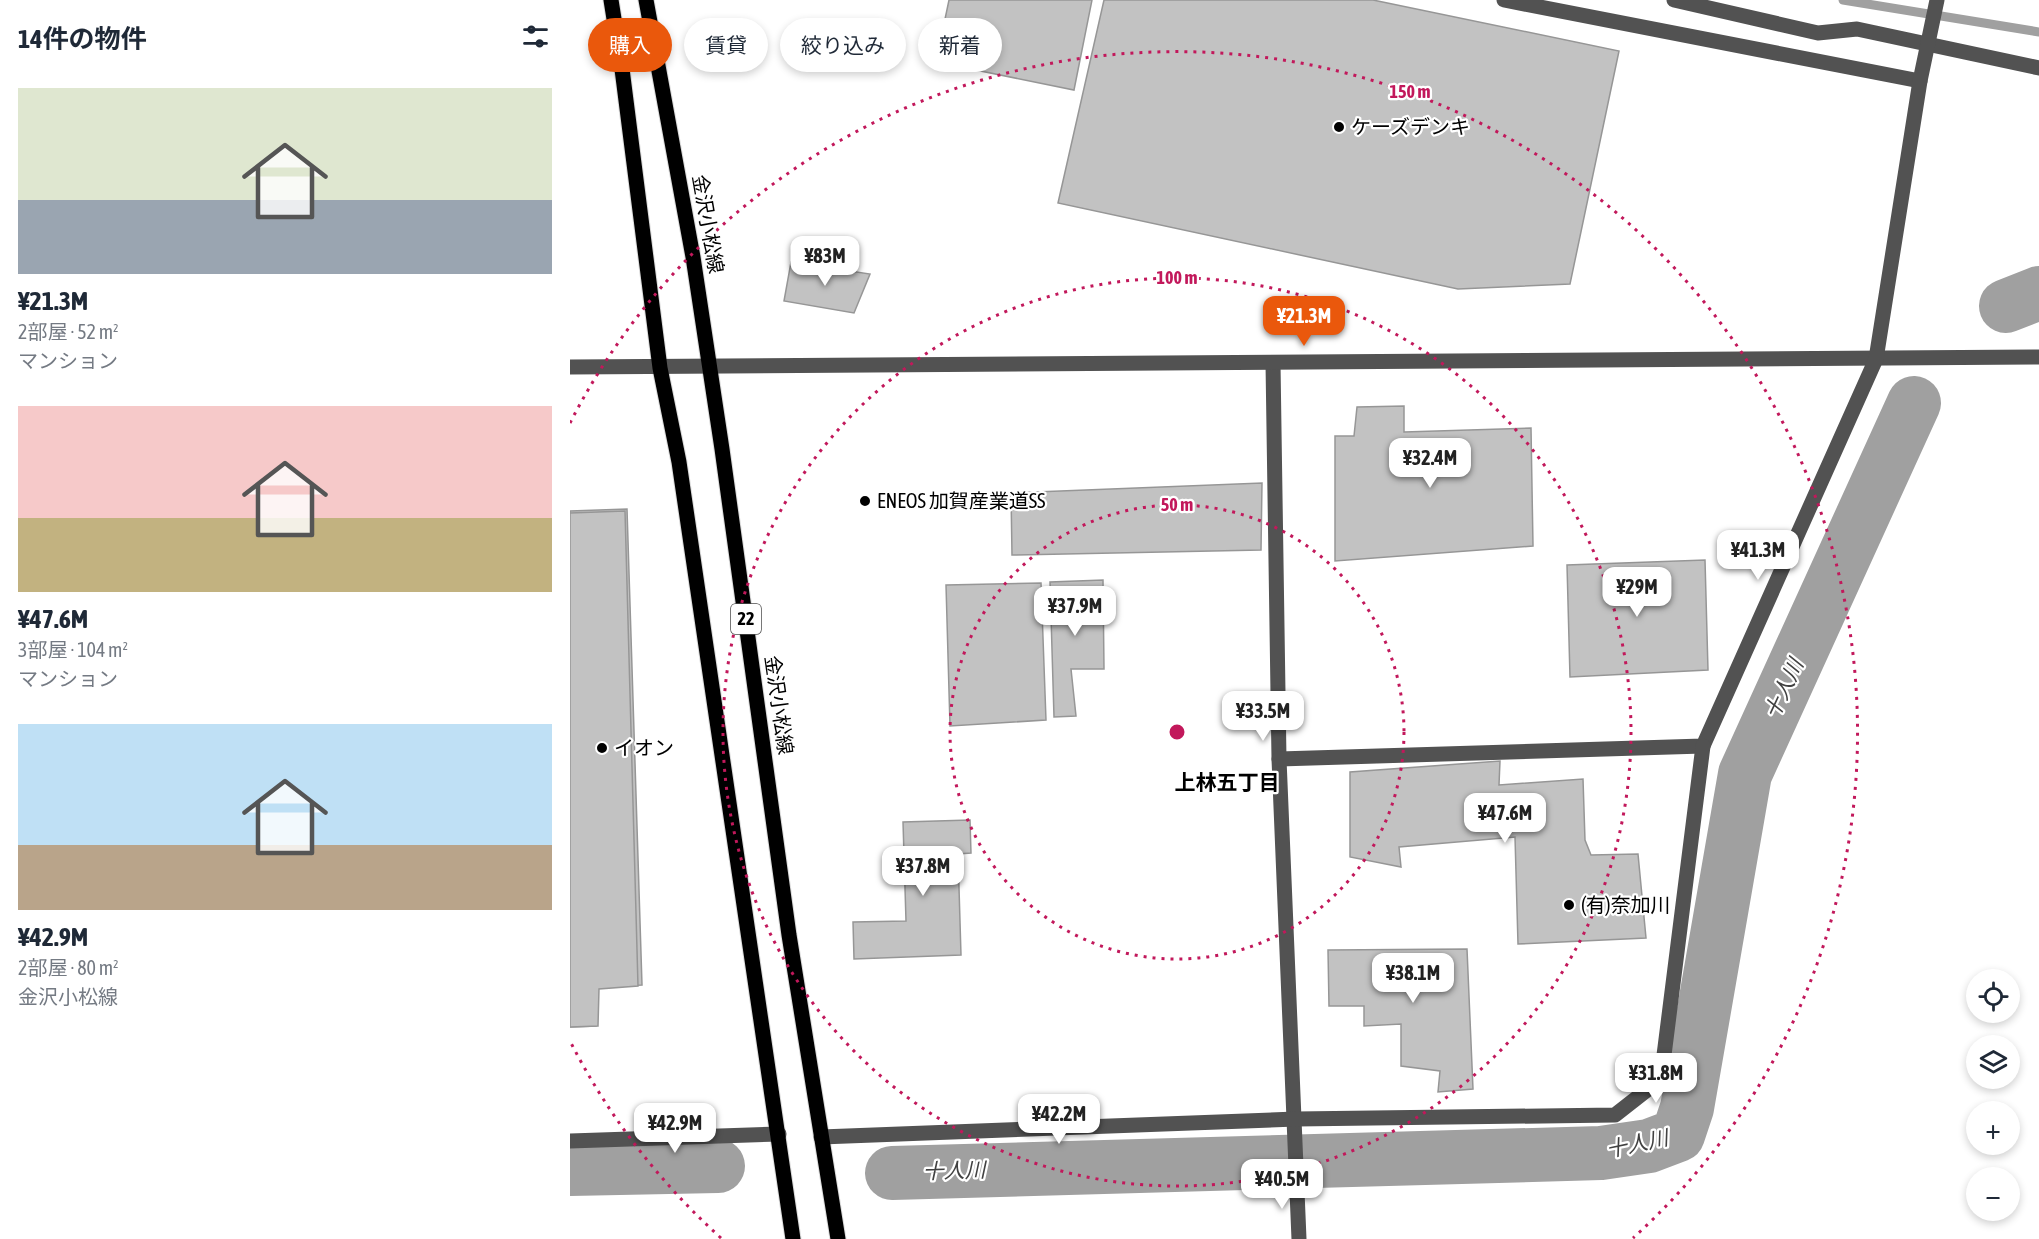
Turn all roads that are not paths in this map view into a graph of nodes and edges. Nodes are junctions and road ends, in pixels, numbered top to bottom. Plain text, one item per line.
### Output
1 (611, 0) edge
2 (646, 0) edge
3 (1504, 0) edge
4 (1674, 0) edge
5 (1937, 0) edge
6 (1931, 40) junction
7 (2039, 68) edge
8 (1920, 81) junction
9 (2039, 357) edge
10 (1875, 359) junction
11 (1273, 363) junction
12 (709, 365) junction
13 (570, 367) edge
14 (660, 368) junction
15 (1702, 746) junction
16 (1280, 759) junction
17 (1296, 1119) junction
18 (779, 1134) junction
19 (821, 1137) junction
20 (570, 1141) edge
21 (793, 1239) edge
22 (838, 1239) edge
23 (1299, 1239) edge

1 - 14 main road, 22
2 - 12 main road, 金沢小松線 / 22
3 - 8 street
4 - 6 street
5 - 6 street
6 - 7 street
6 - 8 street
8 - 10 street
9 - 10 street
10 - 11 street
10 - 15 street
11 - 12 street
11 - 16 street
12 - 14 street
12 - 19 main road, 金沢小松線 / 22
13 - 14 street
14 - 18 main road, 22
15 - 16 street
15 - 17 street
16 - 17 street
17 - 19 street
17 - 23 street
18 - 20 street
18 - 21 main road, 22
19 - 22 main road, 金沢小松線 / 22

